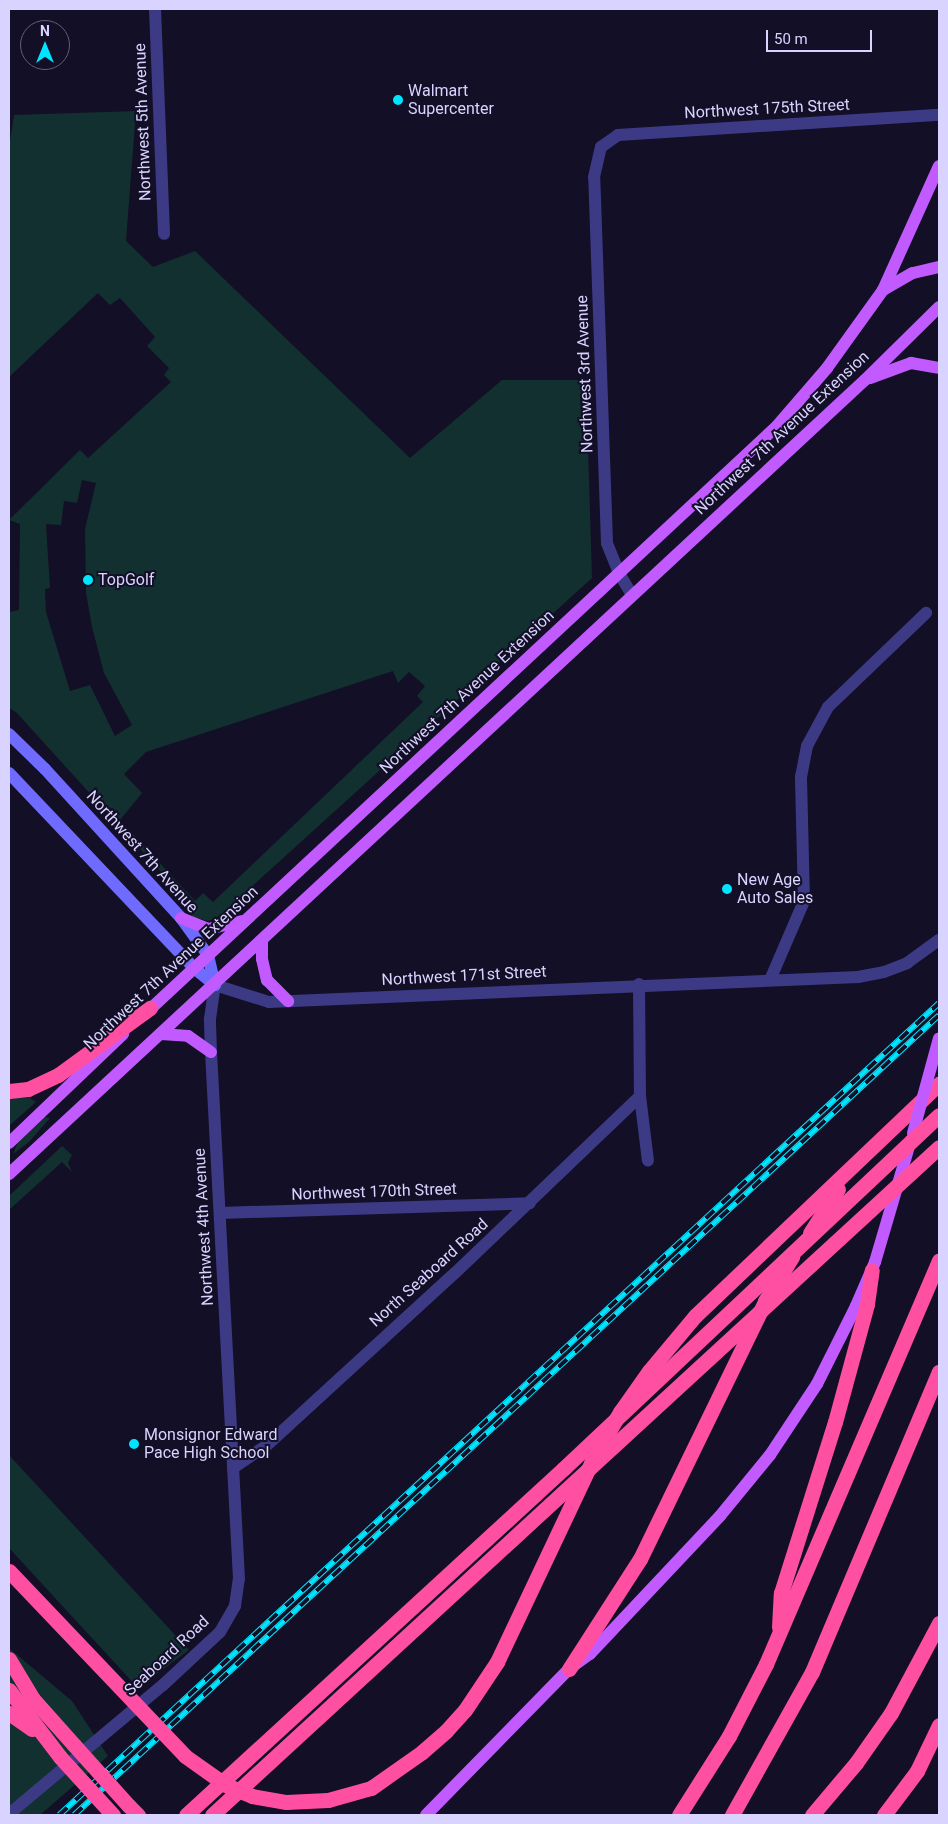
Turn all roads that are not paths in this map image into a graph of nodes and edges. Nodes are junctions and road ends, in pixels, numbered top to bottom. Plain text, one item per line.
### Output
1 (155, 9) edge
2 (939, 115) edge
3 (601, 147) joint
4 (939, 166) edge
5 (164, 234) dead end
6 (939, 267) edge
7 (883, 290) junction
8 (939, 307) edge
9 (939, 368) edge
10 (865, 380) junction
11 (619, 574) junction
12 (632, 595) junction
13 (926, 613) dead end
14 (9, 734) edge
15 (9, 773) edge
16 (181, 918) junction
17 (246, 920) junction
18 (939, 940) edge
19 (262, 941) junction
20 (208, 955) junction
21 (194, 968) junction
22 (770, 980) junction
23 (638, 984) junction
24 (216, 985) junction
25 (288, 1001) junction
26 (150, 1008) junction
27 (162, 1034) junction
28 (939, 1038) edge
29 (211, 1052) junction
30 (939, 1084) edge
31 (9, 1091) edge
32 (640, 1096) junction
33 (939, 1115) edge
34 (9, 1143) edge
35 (939, 1147) edge
36 (648, 1161) dead end
37 (850, 1168) junction
38 (9, 1174) edge
39 (530, 1203) junction
40 (220, 1213) junction
41 (939, 1260) edge
42 (872, 1270) junction
43 (939, 1372) edge
44 (234, 1468) junction
45 (9, 1571) edge
46 (939, 1623) edge
47 (778, 1639) junction
48 (9, 1659) edge
49 (569, 1669) junction
50 (9, 1690) edge
51 (9, 1713) edge
52 (939, 1725) edge
53 (42, 1736) junction
54 (134, 1810) edge
55 (9, 1814) edge
56 (113, 1815) edge
57 (186, 1815) edge
58 (212, 1815) edge
59 (426, 1815) edge
60 (679, 1815) edge
61 (732, 1815) edge
62 (812, 1815) edge
63 (884, 1815) edge

1 - 5 street, Northwest 5th Avenue
2 - 3 street, Northwest 175th Street
3 - 11 street, Northwest 3rd Avenue
4 - 7 main road
6 - 7 main road, Northwest 7th Avenue Extension
7 - 11 main road, Northwest 7th Avenue Extension
8 - 10 main road, Northwest 7th Avenue Extension
9 - 10 main road
10 - 12 main road, Northwest 7th Avenue Extension
11 - 12 street, Northwest 3rd Avenue
11 - 17 main road, Northwest 7th Avenue Extension
12 - 19 main road, Northwest 7th Avenue Extension
13 - 22 street
14 - 16 street, Northwest 7th Avenue
15 - 21 street
16 - 17 main road
16 - 20 street, Northwest 7th Avenue
17 - 20 main road, Northwest 7th Avenue Extension
18 - 22 street, Northwest 171st Street
19 - 24 main road, Northwest 7th Avenue Extension
19 - 25 main road
20 - 21 main road, Northwest 7th Avenue Extension
20 - 24 street, Northwest 7th Avenue
21 - 24 street
21 - 26 main road, Northwest 7th Avenue Extension
22 - 23 street, Northwest 171st Street
23 - 25 street, Northwest 171st Street
23 - 32 street
24 - 25 street, Northwest 171st Street
24 - 27 main road, Northwest 7th Avenue Extension
24 - 29 street, Northwest 4th Avenue
26 - 31 highway
26 - 34 main road, Northwest 7th Avenue Extension
27 - 29 main road
27 - 38 main road, Northwest 7th Avenue Extension
28 - 42 main road, bridge
29 - 40 street, Northwest 4th Avenue
30 - 37 highway
32 - 36 street
32 - 39 street, North Seaboard Road
33 - 57 highway, bridge
35 - 58 highway, bridge
37 - 45 highway, bridge
37 - 49 highway
39 - 40 street, Northwest 170th Street
39 - 44 street, North Seaboard Road
40 - 44 street, Northwest 4th Avenue
41 - 47 highway
42 - 47 highway
42 - 49 main road
43 - 61 highway
44 - 55 street, Seaboard Road
46 - 62 highway
47 - 60 highway
48 - 54 highway, bridge
49 - 59 main road
50 - 53 highway
51 - 53 highway
52 - 63 highway
53 - 56 highway, bridge

